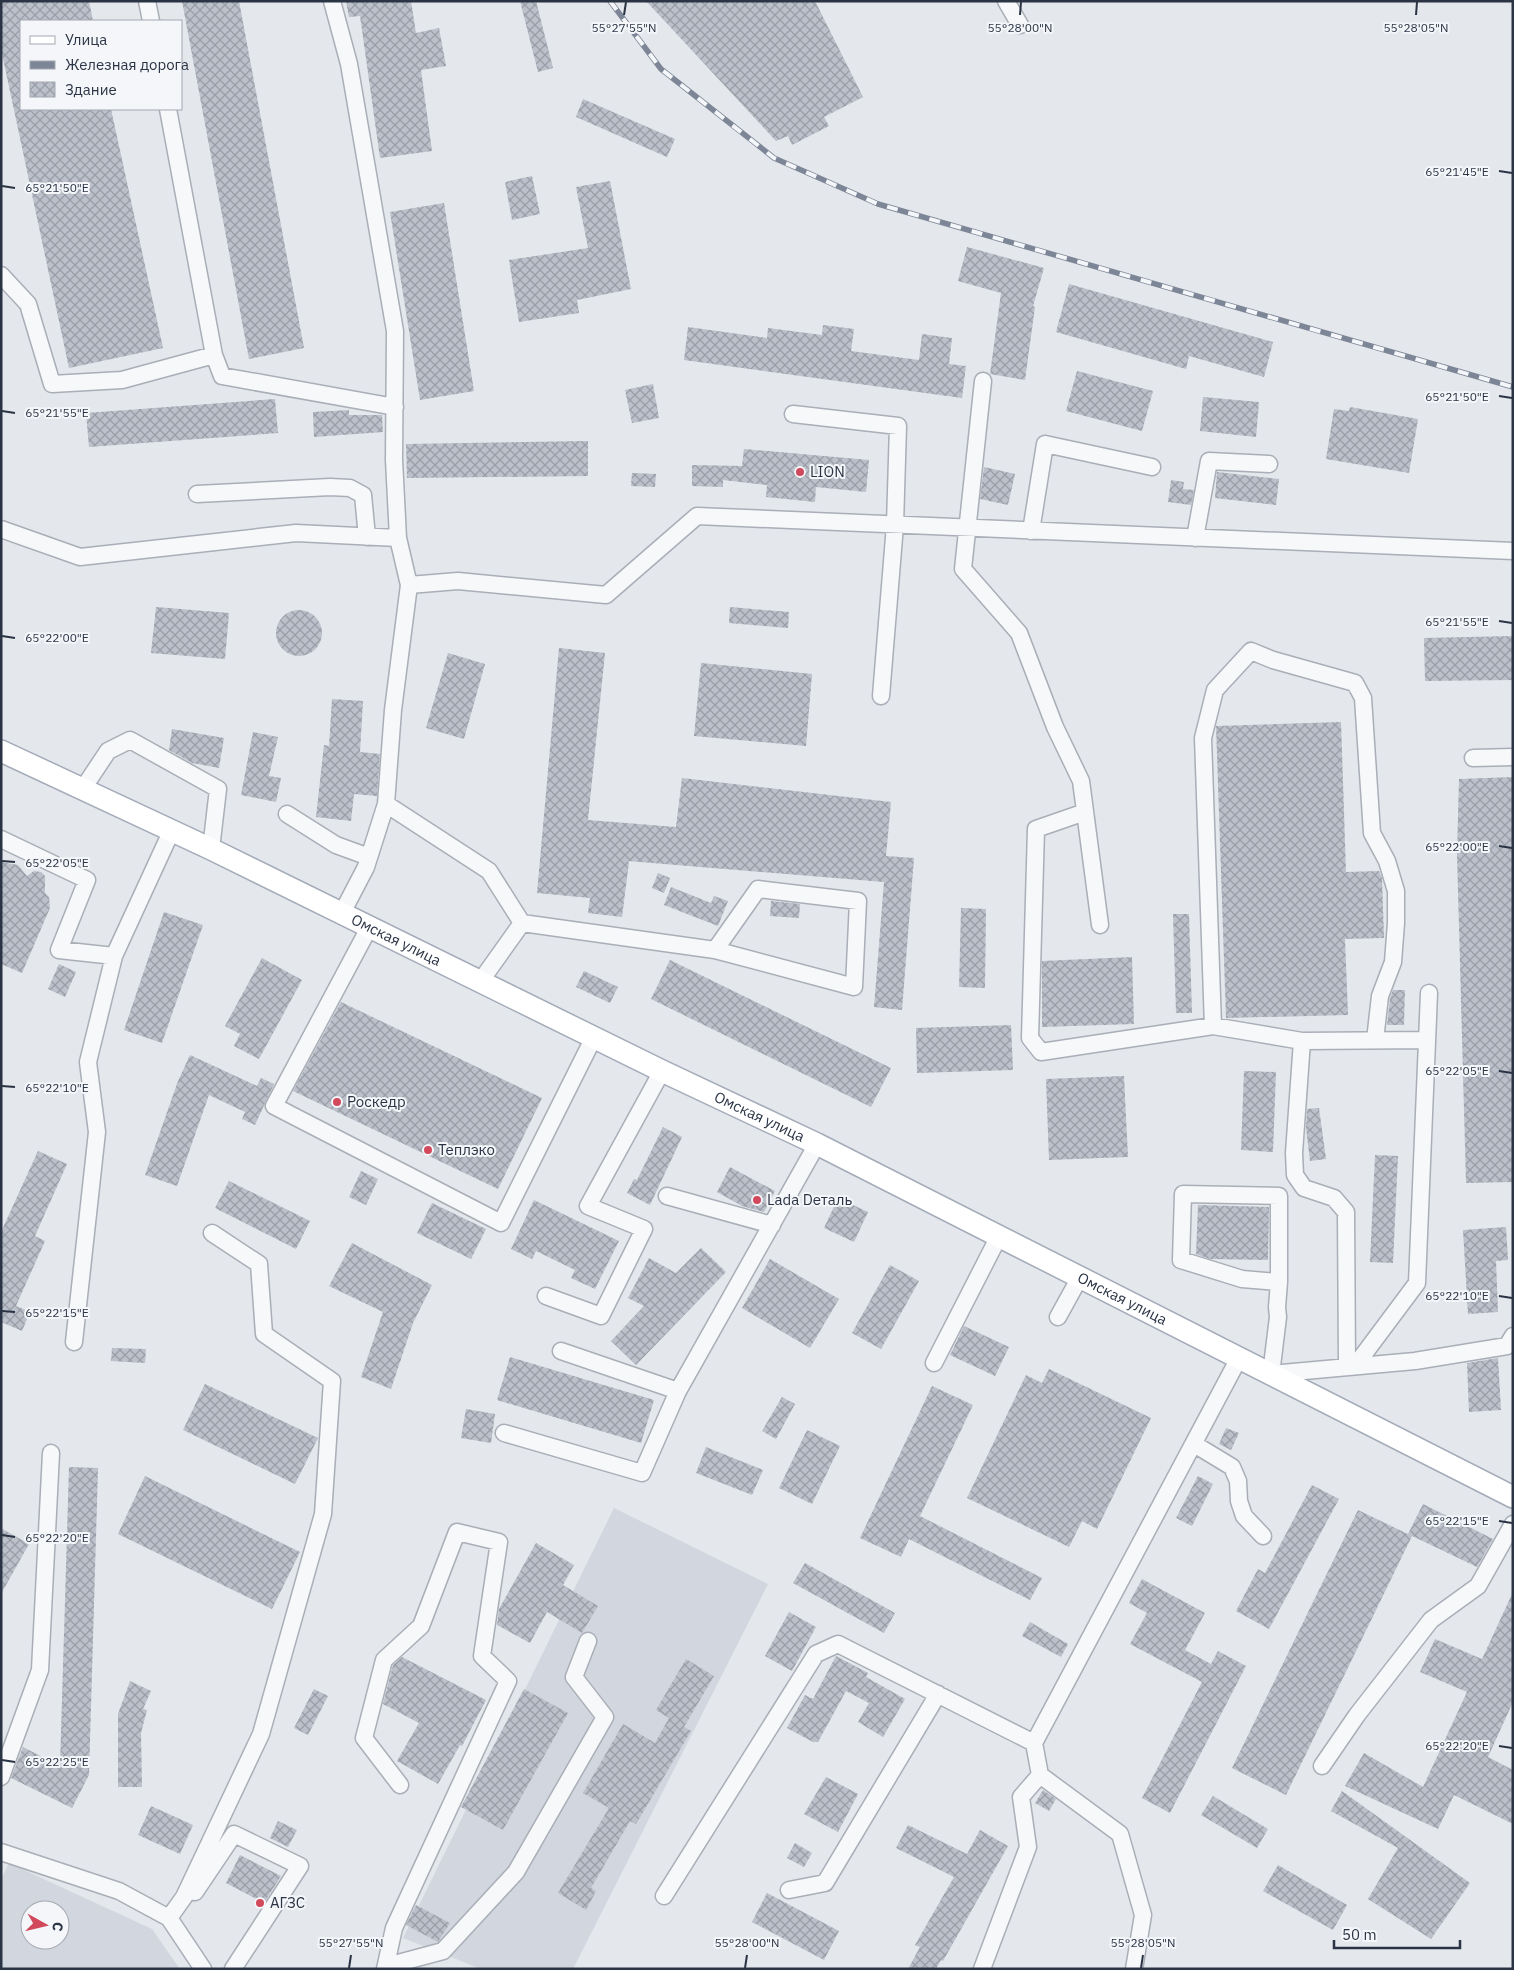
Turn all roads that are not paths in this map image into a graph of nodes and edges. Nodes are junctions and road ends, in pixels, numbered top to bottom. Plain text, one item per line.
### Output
1 (147, 1) edge
2 (332, 1) edge
3 (1006, 1) edge
4 (151, 20) edge
5 (1020, 25) dead end
6 (168, 110) edge
7 (1, 275) edge
8 (214, 355) junction
9 (983, 382) dead end
10 (394, 408) junction
11 (793, 414) dead end
12 (1269, 464) dead end
13 (1152, 467) dead end
14 (197, 494) dead end
15 (895, 525) junction
16 (966, 528) junction
17 (1, 529) edge
18 (1031, 531) junction
19 (367, 537) junction
20 (398, 538) junction
21 (1195, 538) junction
22 (1513, 551) edge
23 (409, 585) junction
24 (881, 696) dead end
25 (3, 755) edge
26 (1513, 757) edge
27 (1473, 758) dead end
28 (82, 790) junction
29 (386, 804) junction
30 (1085, 812) junction
31 (287, 814) dead end
32 (171, 832) junction
33 (1, 839) edge
34 (211, 850) junction
35 (369, 857) junction
36 (342, 913) junction
37 (522, 924) junction
38 (1100, 925) dead end
39 (370, 926) junction
40 (715, 950) junction
41 (114, 956) junction
42 (480, 982) junction
43 (1429, 993) dead end
44 (1213, 1026) junction
45 (594, 1037) junction
46 (1375, 1040) junction
47 (1427, 1040) junction
48 (1302, 1041) junction
49 (662, 1071) junction
50 (817, 1144) junction
51 (667, 1196) dead end
52 (772, 1225) junction
53 (212, 1233) dead end
54 (999, 1236) junction
55 (1080, 1277) junction
56 (1279, 1282) junction
57 (546, 1296) dead end
58 (1058, 1317) dead end
59 (1513, 1336) edge
60 (74, 1342) dead end
61 (561, 1351) dead end
62 (1240, 1358) junction
63 (934, 1363) dead end
64 (1351, 1366) junction
65 (1271, 1374) junction
66 (678, 1390) junction
67 (504, 1433) dead end
68 (1194, 1444) junction
69 (52, 1453) dead end
70 (1513, 1497) edge
71 (1513, 1524) edge
72 (1263, 1536) dead end
73 (588, 1641) dead end
74 (938, 1694) junction
75 (1034, 1743) junction
76 (1322, 1766) dead end
77 (1040, 1775) junction
78 (1, 1777) edge
79 (400, 1785) dead end
80 (1, 1852) edge
81 (789, 1890) dead end
82 (664, 1896) dead end
83 (172, 1921) junction
84 (386, 1967) edge
85 (204, 1969) edge
86 (233, 1969) edge
87 (982, 1969) edge
88 (1134, 1969) edge

1 - 4 street
2 - 10 street
3 - 5 street
6 - 8 street
7 - 8 street
8 - 10 street
9 - 16 street
10 - 20 street
11 - 15 street
12 - 21 street
13 - 18 street
14 - 19 street
15 - 16 street
15 - 23 street
15 - 24 street
16 - 18 street
16 - 30 street
17 - 19 street
18 - 21 street
19 - 20 street
20 - 23 street
21 - 22 street
23 - 29 street
25 - 28 main road, Омская улица
26 - 27 street
28 - 32 main road, Омская улица
28 - 34 street
29 - 35 street
29 - 37 street
30 - 38 street
30 - 44 street
31 - 35 street
32 - 34 main road, Омская улица
32 - 41 street
33 - 41 street
34 - 36 main road, Омская улица
35 - 36 street
36 - 39 main road, Омская улица
37 - 40 street
37 - 42 street
39 - 42 main road, Омская улица
39 - 45 street
40 - 40 street
41 - 60 street
42 - 45 main road, Омская улица
43 - 47 street
44 - 46 street
44 - 48 street
45 - 49 main road, Омская улица
46 - 47 street
46 - 48 street
47 - 64 street
48 - 64 street
49 - 50 main road, Омская улица
49 - 57 street
50 - 52 street
50 - 54 main road, Омская улица
51 - 52 street
52 - 66 street
53 - 83 street
54 - 55 main road, Омская улица
54 - 63 street
55 - 58 street
55 - 62 main road, Омская улица
56 - 56 street
56 - 65 street
59 - 64 street
61 - 66 street
62 - 65 main road, Омская улица
62 - 68 street
64 - 65 street
65 - 70 main road, Омская улица
66 - 67 street
68 - 72 street
68 - 75 street
69 - 78 street
71 - 76 street
73 - 84 street
74 - 75 street
74 - 81 street
74 - 82 street
75 - 77 street
77 - 87 street
77 - 88 street
79 - 84 street
80 - 83 street
83 - 85 street
83 - 86 street

